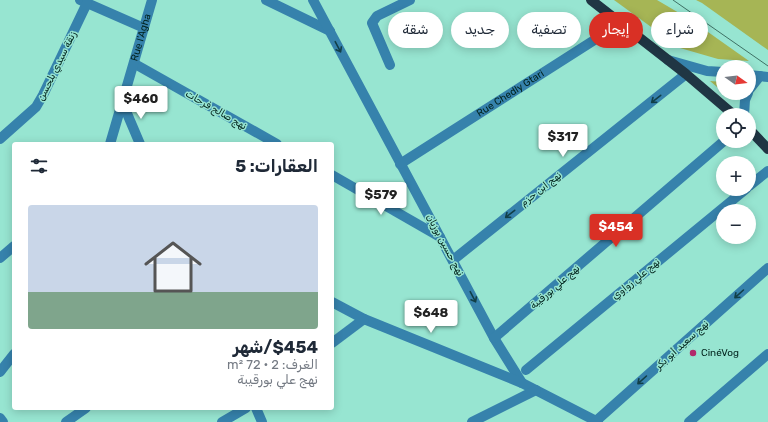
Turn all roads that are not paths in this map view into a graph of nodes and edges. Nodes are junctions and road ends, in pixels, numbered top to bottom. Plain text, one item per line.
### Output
1 (152, 0) edge
2 (266, 0) edge
3 (313, 0) edge
4 (410, 0) edge
5 (591, 0) edge
6 (84, 2) edge
7 (607, 12) edge
8 (144, 28) junction
9 (330, 32) junction
10 (643, 41) edge
11 (589, 43) edge
12 (666, 59) junction
13 (134, 64) junction
14 (390, 65) dead end
15 (716, 72) edge
16 (686, 74) junction
17 (764, 76) edge
18 (756, 83) edge
19 (123, 104) junction
20 (726, 108) edge
21 (756, 136) edge
22 (0, 138) edge
23 (111, 142) edge
24 (139, 142) edge
25 (273, 142) edge
26 (716, 148) edge
27 (768, 149) edge
28 (400, 164) junction
29 (768, 171) edge
30 (334, 176) edge
31 (756, 180) edge
32 (737, 196) edge
33 (440, 237) junction
34 (12, 248) edge
35 (0, 258) edge
36 (453, 260) junction
37 (768, 268) edge
38 (334, 303) edge
39 (364, 319) junction
40 (494, 338) junction
41 (334, 342) edge
42 (768, 354) edge
43 (12, 357) edge
44 (526, 370) dead end
45 (0, 372) edge
46 (522, 383) junction
47 (536, 390) junction
48 (83, 410) edge
49 (243, 410) edge
50 (257, 410) edge
51 (0, 418) edge
52 (3, 422) edge
53 (66, 422) edge
54 (222, 422) edge
55 (262, 422) edge
56 (472, 422) edge
57 (597, 422) edge
58 (689, 422) edge

1 - 8 street, Rue l'Agha
2 - 9 street
3 - 9 street, نهج حسين بوزيان
4 - 14 street
5 - 7 main road
6 - 8 street
6 - 22 street, زنقة سيدي بلحسن
8 - 13 street, Rue l'Agha
9 -> 28 street, نهج حسين بوزيان
10 - 12 main road
11 - 28 street, Rue Chedly Gtari
12 - 15 street
12 - 16 main road
13 - 19 street, Rue l'Agha
13 - 25 street, نهج صالح فرحات
16 - 20 main road
16 -> 36 street, نهج ابن حزم
17 - 18 street
19 - 23 street, Rue l'Agha
19 - 24 street
21 - 27 main road
26 - 40 street, نهج علي بورقيبة
28 - 33 street, نهج حسين بوزيان
29 - 31 street
30 - 33 street
32 - 44 street, نهج علي زواوي
33 - 36 street, نهج حسين بوزيان
34 - 35 street
36 -> 40 street, نهج حسين بوزيان
37 -> 57 street, نهج سعيد أبو بكر
38 - 39 street
39 - 41 street
39 - 46 street
40 - 46 street, نهج حسين بوزيان
42 - 58 street
43 - 45 street
46 - 47 street
47 - 56 street
47 - 57 street
48 - 53 street
49 - 54 street
50 - 55 street
51 - 52 street

